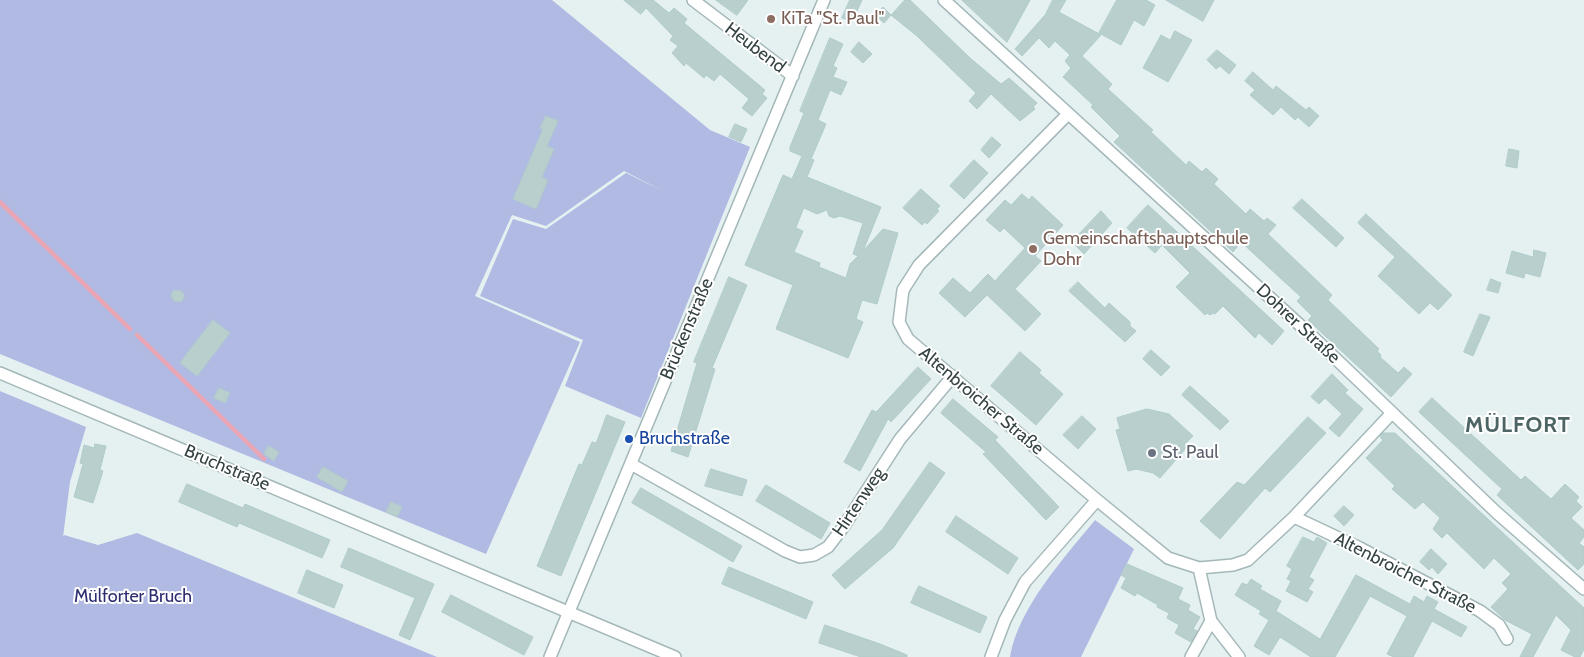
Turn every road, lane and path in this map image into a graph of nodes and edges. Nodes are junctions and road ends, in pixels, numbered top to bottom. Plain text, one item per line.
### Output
1 (694, 0) edge
2 (824, 0) edge
3 (944, 0) edge
4 (793, 76) junction
5 (1068, 114) junction
6 (0, 373) edge
7 (953, 376) junction
8 (1391, 414) junction
9 (631, 464) junction
10 (1097, 500) junction
11 (1294, 517) junction
12 (1199, 568) junction
13 (1584, 589) edge
14 (569, 613) junction
15 (1210, 621) junction
16 (1507, 640) dead end
17 (550, 657) edge
18 (675, 657) edge
19 (990, 657) edge
20 (1191, 657) edge
21 (1239, 657) edge

1 - 4 street, Heubend
2 - 4 street, Brückenstraße
3 - 5 street, Dohrer Straße
4 - 9 street, Brückenstraße
5 - 7 street, Altenbroicher Straße
5 - 8 street, Dohrer Straße
6 - 14 street, Bruchstraße
7 - 9 street, Hirtenweg
7 - 10 street, Altenbroicher Straße
8 - 11 street, Altenbroicher Straße
8 - 13 street, Dohrer Straße
9 - 14 street, Brückenstraße
10 - 12 street, Altenbroicher Straße
10 - 19 street
11 - 12 street, Altenbroicher Straße
11 - 16 street, Altenbroicher Straße
12 - 15 street
14 - 17 street, Brückenstraße
14 - 18 street, Bruchstraße
15 - 20 street
15 - 21 street

